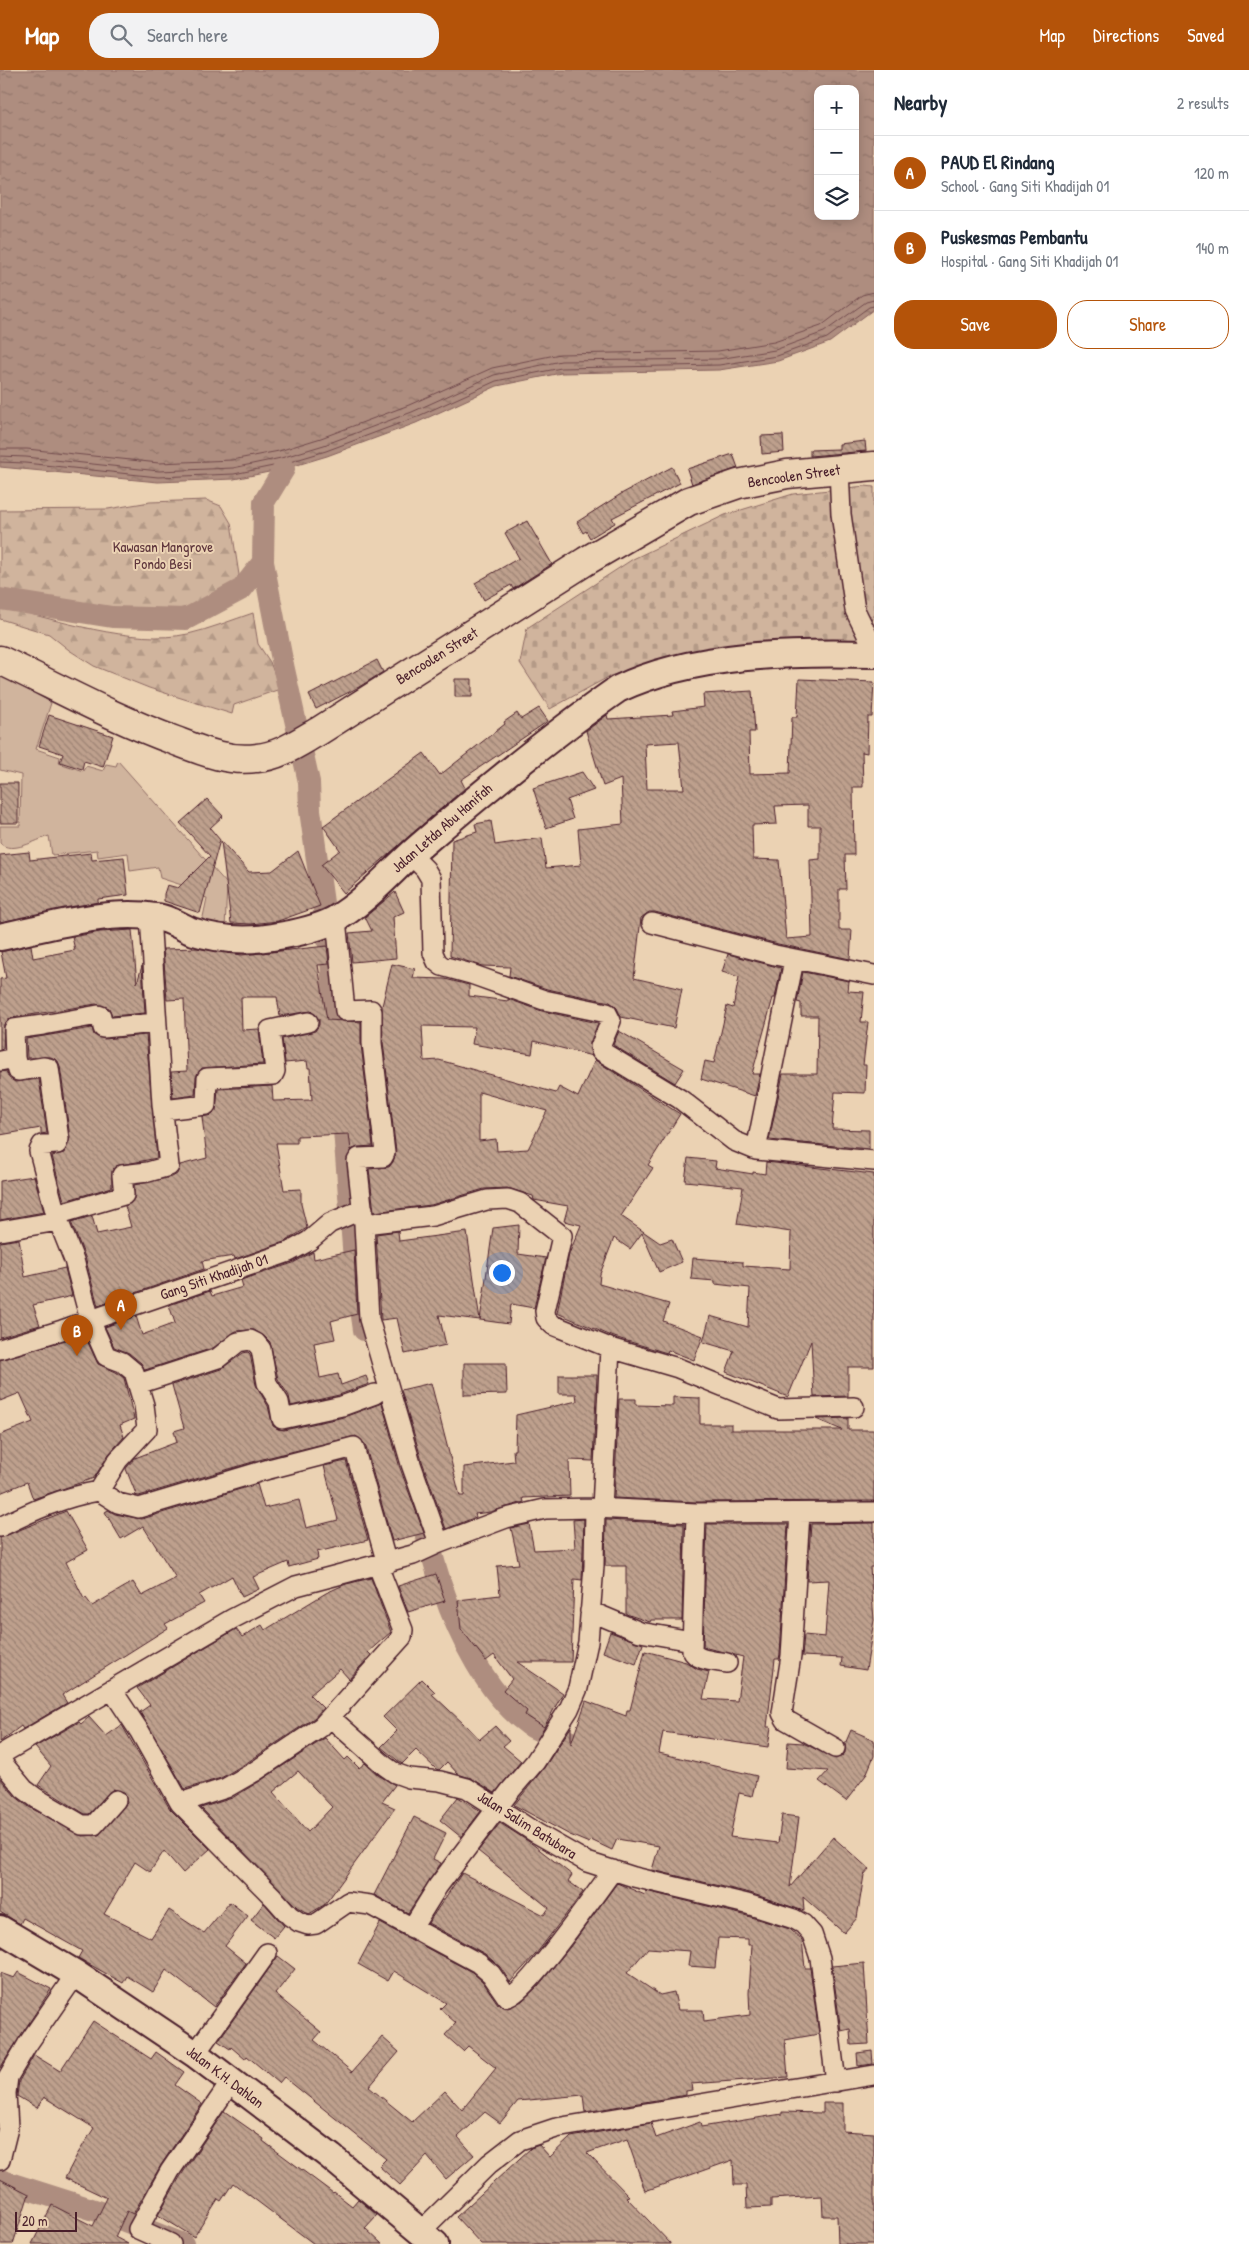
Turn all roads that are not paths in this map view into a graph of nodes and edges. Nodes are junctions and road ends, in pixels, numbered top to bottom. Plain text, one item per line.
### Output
1 (874, 466) edge
2 (838, 470) junction
3 (874, 649) edge
4 (874, 654) edge
5 (0, 660) edge
6 (410, 854) junction
7 (150, 916) junction
8 (328, 922) junction
9 (652, 924) dead end
10 (0, 937) edge
11 (794, 960) junction
12 (874, 975) edge
13 (308, 1022) dead end
14 (156, 1023) junction
15 (7, 1060) edge
16 (162, 1110) junction
17 (756, 1150) junction
18 (874, 1162) edge
19 (363, 1214) junction
20 (57, 1218) junction
21 (0, 1231) edge
22 (90, 1320) junction
23 (610, 1348) junction
24 (0, 1349) edge
25 (138, 1384) junction
26 (375, 1394) dead end
27 (854, 1407) dead end
28 (99, 1491) junction
29 (599, 1508) junction
30 (874, 1512) edge
31 (696, 1513) junction
32 (800, 1513) junction
33 (0, 1527) edge
34 (435, 1545) junction
35 (381, 1568) junction
36 (590, 1611) junction
37 (692, 1641) junction
38 (727, 1663) dead end
39 (116, 1695) junction
40 (331, 1718) junction
41 (835, 1748) dead end
42 (1, 1759) edge
43 (116, 1800) dead end
44 (180, 1803) junction
45 (499, 1808) junction
46 (613, 1870) junction
47 (412, 1928) junction
48 (0, 1930) edge
49 (267, 1953) dead end
50 (76, 1974) junction
51 (195, 2054) junction
52 (874, 2075) edge
53 (231, 2082) junction
54 (836, 2082) junction
55 (0, 2160) edge
56 (428, 2237) edge
57 (171, 2244) edge

1 - 2 main road, Bencoolen Street
2 - 3 street
2 - 5 main road, Bencoolen Street
4 - 6 street, Jalan Letda Abu Hanifah
6 - 8 street, Jalan Letda Abu Hanifah
6 - 17 street
7 - 8 street, Jalan Letda Abu Hanifah
7 - 10 street, Jalan Letda Abu Hanifah
7 - 14 street
8 - 19 street
9 - 11 street
11 - 12 street
11 - 17 street
13 - 16 street
14 - 15 street
14 - 16 street
15 - 20 street
16 - 20 street
17 - 18 street
19 - 22 street, Gang Siti Khadijah 01
19 - 23 street, Gang Siti Khadijah 01
19 - 34 street
20 - 21 street
20 - 22 street
22 - 24 street, Gang Siti Khadijah 01
22 - 25 street
23 - 27 street
23 - 29 street
25 - 26 street
25 - 28 street
28 - 33 street
28 - 35 street
29 - 31 street
29 - 34 street
29 - 36 street
30 - 32 street
31 - 32 street
31 - 37 street
32 - 41 street
34 - 35 street
35 - 39 street
35 - 40 street
36 - 37 street
36 - 45 street
37 - 38 street
39 - 42 street
39 - 44 street
40 - 44 street
40 - 45 street, Jalan Salim Batubara
42 - 43 street
44 - 47 street
45 - 46 street, Jalan Salim Batubara
45 - 47 street
46 - 47 street
46 - 54 street, Jalan Salim Batubara
48 - 50 street, Jalan K.H. Dahlan
49 - 51 street
50 - 51 street, Jalan K.H. Dahlan
50 - 55 street
51 - 53 street, Jalan K.H. Dahlan
52 - 54 street
53 - 56 street, Jalan K.H. Dahlan
53 - 57 street
54 - 56 street

